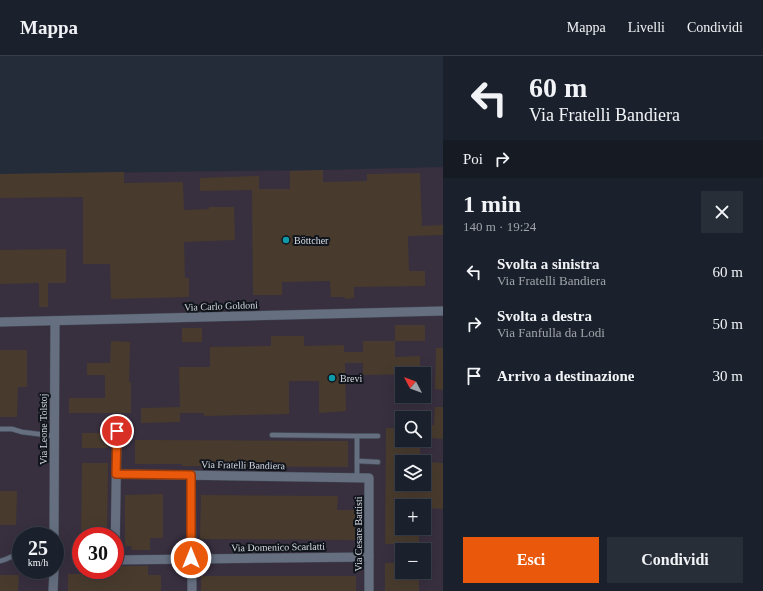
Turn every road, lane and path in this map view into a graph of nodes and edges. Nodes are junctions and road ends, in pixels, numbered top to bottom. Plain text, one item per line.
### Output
1 (443, 311) edge
2 (55, 321) junction
3 (0, 322) edge
4 (0, 429) edge
5 (117, 431) dead end
6 (272, 435) dead end
7 (54, 436) junction
8 (357, 436) junction
9 (378, 436) dead end
10 (357, 461) junction
11 (378, 462) dead end
12 (116, 474) junction
13 (191, 475) junction
14 (357, 478) junction
15 (370, 478) joint
16 (54, 527) edge
17 (115, 527) edge
18 (12, 557) edge
19 (369, 557) junction
20 (191, 558) junction
21 (124, 560) edge
22 (0, 561) edge
23 (54, 579) edge
24 (53, 591) edge
25 (192, 591) edge
26 (369, 591) edge

1 - 2 street, Via Carlo Goldoni
2 - 3 street, Via Carlo Goldoni
2 - 7 street, Via Leone Tolstoj
4 - 7 lane
5 - 12 street
6 - 8 lane
7 - 16 street, Via Leone Tolstoj
8 - 9 lane
8 - 10 lane
10 - 11 lane
10 - 14 lane
12 - 13 street, Via Fratelli Bandiera
12 - 17 street
13 - 14 street, Via Fratelli Bandiera
13 - 20 street
14 - 15 street, Via Fratelli Bandiera
15 - 19 street, Via Cesare Battisti
18 - 22 lane
19 - 20 street, Via Domenico Scarlatti
19 - 26 street, Via Cesare Battisti
20 - 21 street, Via Domenico Scarlatti
20 - 25 street
23 - 24 street

